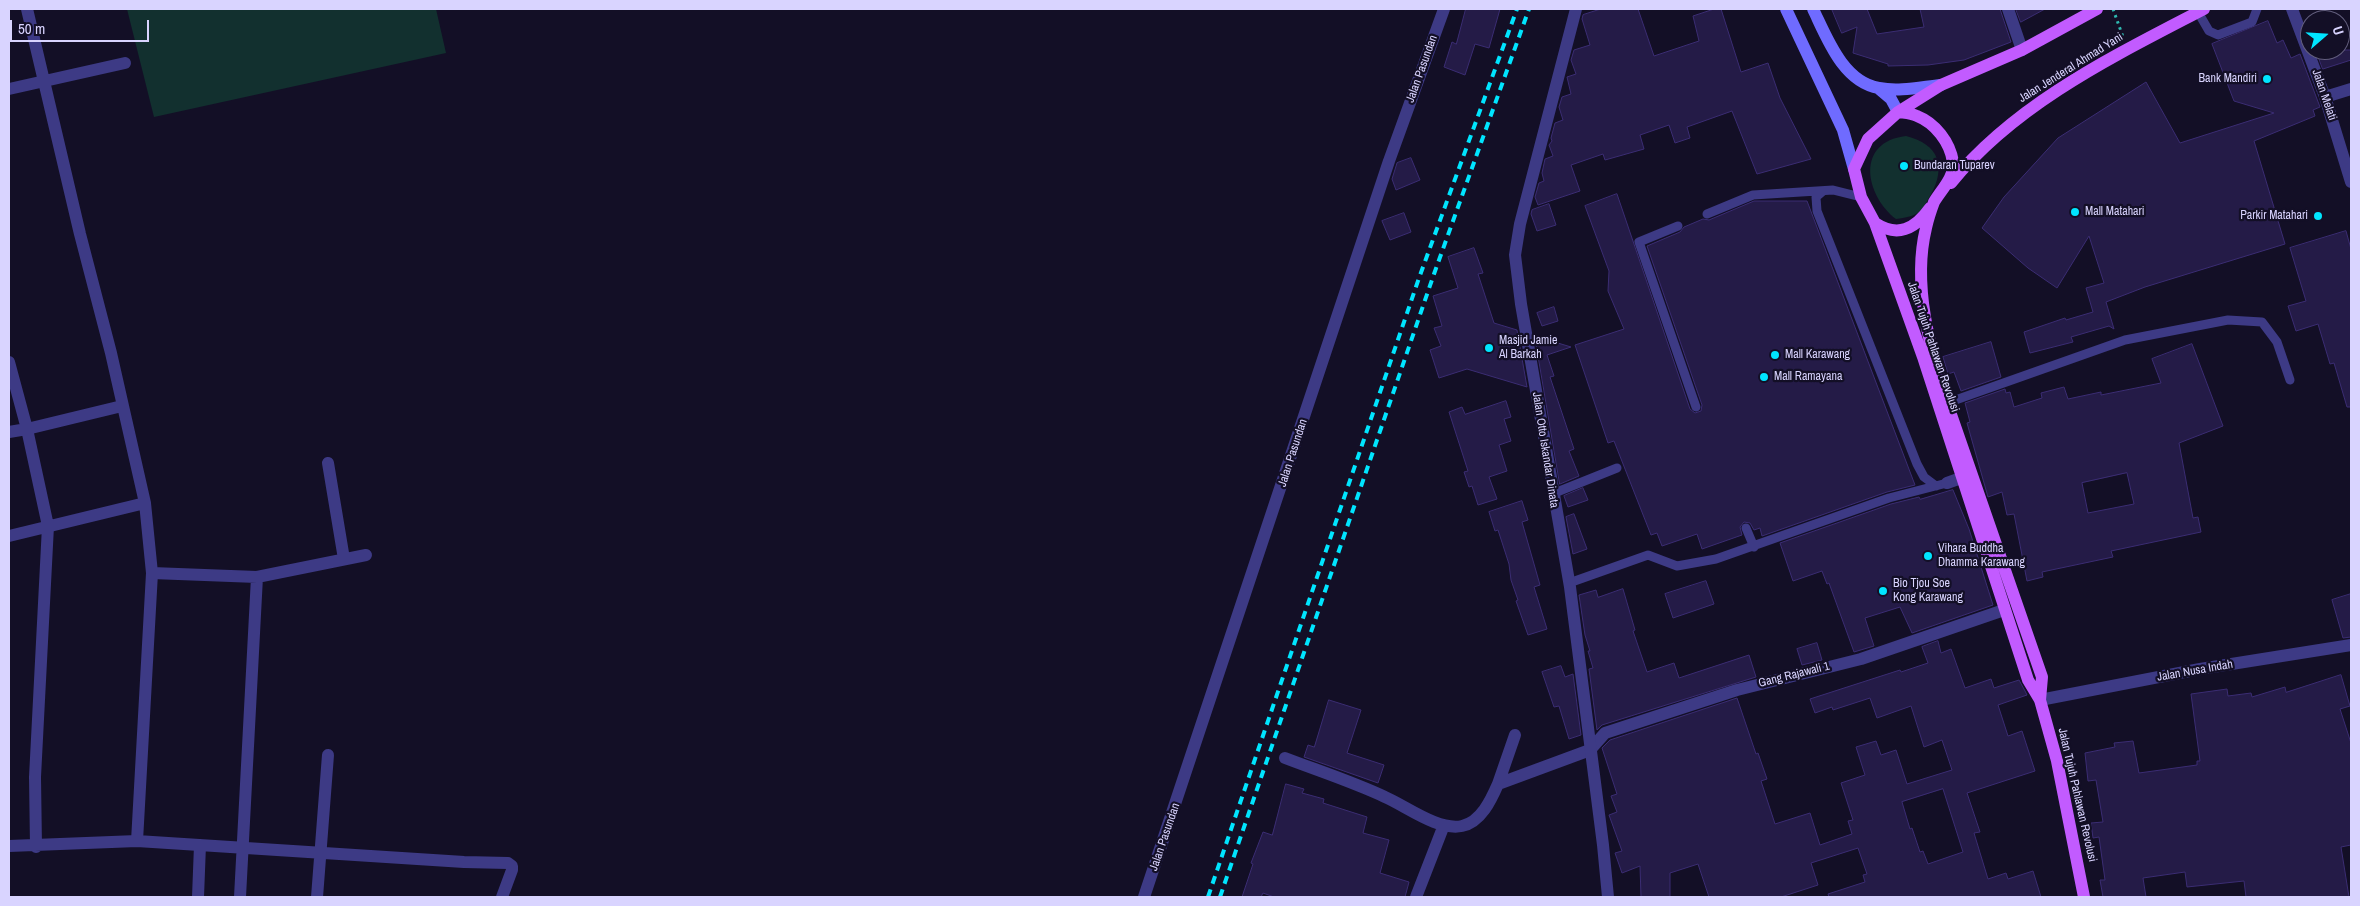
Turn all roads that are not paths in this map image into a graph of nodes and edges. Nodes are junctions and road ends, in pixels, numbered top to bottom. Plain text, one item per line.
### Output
1 (27, 9) edge
2 (1444, 9) edge
3 (1576, 9) edge
4 (1786, 9) edge
5 (1813, 9) edge
6 (2008, 9) edge
7 (2097, 9) edge
8 (2257, 9) edge
9 (2292, 9) edge
10 (2201, 10) edge
11 (2022, 50) junction
12 (125, 63) dead end
13 (44, 81) junction
14 (1941, 85) junction
15 (1878, 88) junction
16 (9, 89) edge
17 (2351, 89) edge
18 (2325, 97) junction
19 (1898, 112) junction
20 (1854, 169) junction
21 (2351, 182) edge
22 (1755, 189) dead end
23 (1823, 191) junction
24 (1804, 193) junction
25 (1861, 197) junction
26 (1933, 204) junction
27 (1707, 214) dead end
28 (1875, 223) junction
29 (1678, 226) dead end
30 (9, 362) edge
31 (2290, 380) dead end
32 (1947, 403) junction
33 (122, 406) junction
34 (1696, 407) dead end
35 (27, 428) junction
36 (9, 432) edge
37 (328, 463) dead end
38 (1617, 468) dead end
39 (1961, 478) junction
40 (1942, 485) junction
41 (1552, 494) junction
42 (145, 503) junction
43 (48, 526) junction
44 (1746, 528) dead end
45 (9, 536) edge
46 (1754, 547) junction
47 (366, 555) dead end
48 (344, 559) junction
49 (152, 573) junction
50 (257, 576) junction
51 (1569, 583) junction
52 (2004, 610) junction
53 (2351, 648) edge
54 (2040, 700) junction
55 (1515, 735) dead end
56 (1590, 750) junction
57 (328, 755) dead end
58 (1286, 758) dead end
59 (1498, 784) junction
60 (1444, 825) junction
61 (137, 840) junction
62 (200, 845) junction
63 (9, 846) edge
64 (36, 846) junction
65 (243, 848) junction
66 (320, 852) junction
67 (198, 897) edge
68 (240, 897) edge
69 (317, 897) edge
70 (502, 897) edge
71 (1144, 897) edge
72 (1416, 897) edge
73 (1608, 897) edge
74 (2084, 897) edge

1 - 13 street
2 - 71 street, Jalan Pasundan
3 - 41 street, Jalan Otto Iskandar Dinata
4 - 20 main road, Jalan Tujuh Pahlawan Revolusi
5 - 15 main road
6 - 11 street
7 - 11 main road
8 - 10 lane
9 - 18 street, Jalan Melati
10 - 26 main road, Jalan Jenderal Ahmad Yani
11 - 14 main road
12 - 13 street
13 - 16 street
13 - 33 street
14 - 15 main road
14 - 19 main road
15 - 19 main road
17 - 18 street
18 - 21 street, Jalan Melati
19 - 20 main road
19 - 26 main road
20 - 25 main road, Jalan Tujuh Pahlawan Revolusi
22 - 24 lane
23 - 24 lane
23 - 25 lane
23 - 40 lane
24 - 27 lane
25 - 28 main road, Jalan Tujuh Pahlawan Revolusi
26 - 28 main road, Jalan Jenderal Ahmad Yani
26 - 32 main road, Jalan Tujuh Pahlawan Revolusi
28 - 39 main road, Jalan Tujuh Pahlawan Revolusi
29 - 34 lane
30 - 35 street
31 - 32 lane
32 - 54 main road, Jalan Tujuh Pahlawan Revolusi
33 - 35 street
33 - 42 street
35 - 36 street
35 - 43 street
37 - 48 street
38 - 41 lane
39 - 40 street
39 - 52 main road, Jalan Tujuh Pahlawan Revolusi
40 - 46 lane
41 - 51 street, Jalan Otto Iskandar Dinata
42 - 43 street
42 - 49 street
43 - 45 street
43 - 64 street
44 - 46 lane
46 - 51 lane
47 - 48 street
48 - 50 street
49 - 50 street
49 - 61 street
50 - 65 street
51 - 56 street, Jalan Otto Iskandar Dinata
52 - 54 main road, Jalan Tujuh Pahlawan Revolusi
52 - 56 street, Gang Rajawali 1
53 - 54 street, Jalan Nusa Indah
54 - 74 main road, Jalan Tujuh Pahlawan Revolusi
55 - 59 street
56 - 59 street
56 - 73 street, Jalan Otto Iskandar Dinata
57 - 66 street
58 - 60 street
59 - 60 street
60 - 72 street
61 - 62 street
61 - 64 street
62 - 65 street
62 - 67 street
63 - 64 street
65 - 66 street
65 - 68 street
66 - 69 street
66 - 70 street

